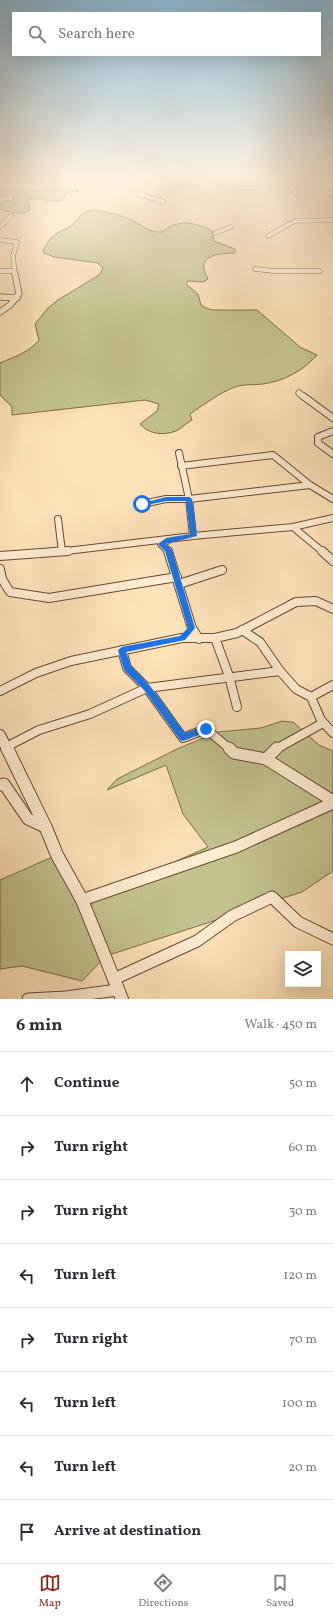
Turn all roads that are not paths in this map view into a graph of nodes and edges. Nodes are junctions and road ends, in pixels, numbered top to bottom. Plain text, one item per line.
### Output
1 (288, 225) edge
2 (231, 227) dead end
3 (216, 233) dead end
4 (268, 236) dead end
5 (0, 240) edge
6 (255, 269) dead end
7 (0, 271) edge
8 (13, 271) junction
9 (320, 271) dead end
10 (0, 297) edge
11 (17, 298) junction
12 (0, 312) edge
13 (299, 394) dead end
14 (333, 418) edge
15 (333, 431) edge
16 (179, 454) dead end
17 (333, 454) edge
18 (181, 466) junction
19 (310, 485) junction
20 (189, 499) junction
21 (333, 499) edge
22 (142, 504) dead end
23 (333, 518) edge
24 (58, 519) dead end
25 (293, 527) junction
26 (194, 536) junction
27 (168, 540) junction
28 (62, 552) junction
29 (0, 556) edge
30 (333, 561) edge
31 (0, 569) edge
32 (222, 570) dead end
33 (178, 581) junction
34 (333, 609) edge
35 (192, 628) junction
36 (242, 630) junction
37 (182, 638) junction
38 (215, 638) junction
39 (199, 639) junction
40 (122, 650) junction
41 (280, 671) junction
42 (229, 676) junction
43 (333, 685) edge
44 (147, 688) junction
45 (0, 691) edge
46 (310, 698) junction
47 (237, 707) dead end
48 (323, 723) junction
49 (333, 733) edge
50 (0, 735) edge
51 (6, 747) junction
52 (266, 759) junction
53 (0, 785) edge
54 (333, 802) edge
55 (46, 828) junction
56 (82, 900) junction
57 (333, 939) edge
58 (118, 989) edge
59 (28, 999) edge

1 - 4 street
2 - 3 street
5 - 8 street
6 - 9 street
7 - 8 street
8 - 11 street
10 - 11 street
11 - 12 street
13 - 14 street
15 - 17 street
16 - 18 street
18 - 19 street
18 - 20 street
19 - 20 street
19 - 21 street
20 - 22 street
20 - 26 street
23 - 25 street
24 - 28 street
25 - 26 street
25 - 30 street
26 - 27 street
27 - 28 street
27 - 33 street
28 - 29 street
31 - 33 street
32 - 33 street
33 - 35 street
34 - 36 street
35 - 37 street
35 - 39 street
36 - 38 street
36 - 41 street
37 - 39 street
37 - 40 street
38 - 39 street
38 - 42 street
40 - 44 street
40 - 45 street
41 - 42 street
41 - 46 street
42 - 44 street
42 - 47 street
43 - 46 street
44 - 51 street
44 - 52 street
46 - 48 street
48 - 49 street
48 - 52 street
50 - 51 street
51 - 55 street
52 - 54 street
53 - 55 street
54 - 56 street
55 - 56 street
56 - 58 street
57 - 58 street
58 - 59 street

